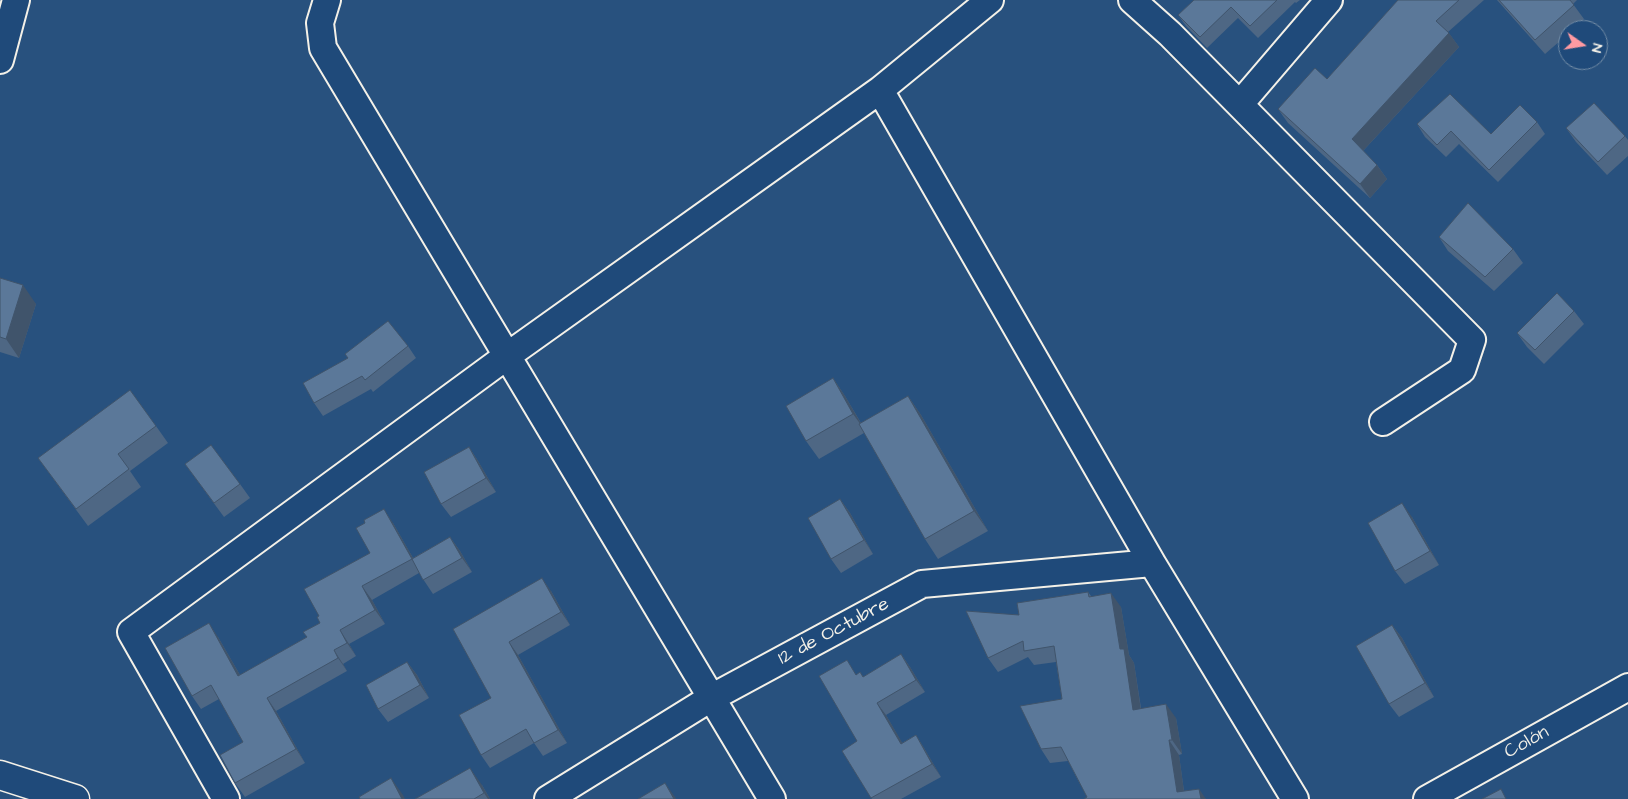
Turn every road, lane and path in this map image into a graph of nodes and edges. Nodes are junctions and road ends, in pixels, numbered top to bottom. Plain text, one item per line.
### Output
1 (16, 0) edge
2 (327, 0) edge
3 (990, 0) edge
4 (1132, 0) edge
5 (1329, 0) edge
6 (0, 60) edge
7 (880, 90) junction
8 (1240, 104) junction
9 (508, 356) junction
10 (1383, 422) dead end
11 (1152, 563) junction
12 (1628, 687) edge
13 (711, 698) junction
14 (0, 774) edge
15 (75, 799) edge
16 (226, 799) edge
17 (548, 799) edge
18 (772, 799) edge
19 (1295, 799) edge
20 (1427, 799) edge

1 - 6 street
2 - 9 street
3 - 7 street
4 - 8 street
5 - 8 street
7 - 9 street
7 - 11 street
8 - 10 street
9 - 13 street
9 - 16 street
11 - 13 street, 12 de Octubre
11 - 19 street
12 - 20 street, Colón
13 - 17 street, 12 de Octubre
13 - 18 street
14 - 15 street

